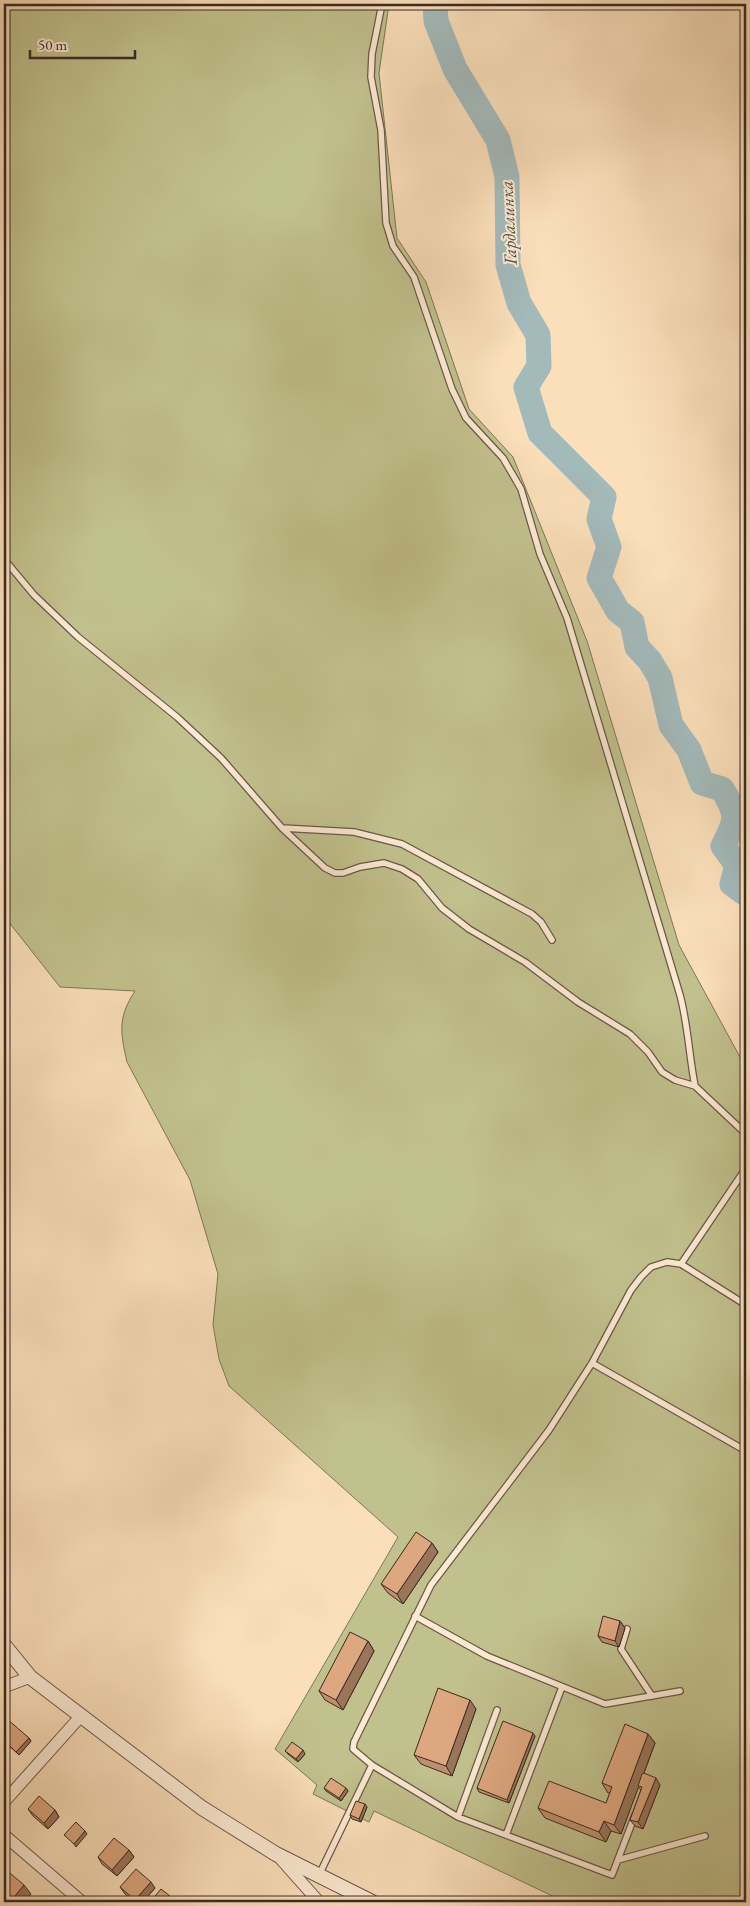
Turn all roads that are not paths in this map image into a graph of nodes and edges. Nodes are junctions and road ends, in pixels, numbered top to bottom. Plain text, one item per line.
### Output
1 (382, 4) edge
2 (4, 559) edge
3 (282, 828) junction
4 (552, 940) dead end
5 (695, 1086) junction
6 (746, 1134) edge
7 (746, 1168) edge
8 (680, 1264) junction
9 (746, 1304) edge
10 (592, 1363) junction
11 (746, 1451) edge
12 (416, 1616) junction
13 (627, 1629) dead end
14 (4, 1644) edge
15 (30, 1677) junction
16 (4, 1686) edge
17 (562, 1687) junction
18 (680, 1691) dead end
19 (652, 1696) junction
20 (497, 1710) dead end
21 (80, 1717) junction
22 (372, 1765) junction
23 (4, 1802) edge
24 (638, 1806) edge
25 (458, 1817) junction
26 (4, 1835) edge
27 (506, 1835) junction
28 (705, 1836) dead end
29 (276, 1854) junction
30 (618, 1860) junction
31 (318, 1877) junction
32 (368, 1900) edge
33 (82, 1902) edge
34 (320, 1902) edge
35 (350, 1902) edge

1 - 5 lane
2 - 3 lane
3 - 4 lane
3 - 5 lane
5 - 6 lane
7 - 8 lane
8 - 9 lane
8 - 10 lane
10 - 11 lane
10 - 12 lane
12 - 17 lane
12 - 22 lane
13 - 19 lane
14 - 15 street
15 - 16 street
15 - 21 street
17 - 19 lane
17 - 27 lane
18 - 19 lane
20 - 25 lane
21 - 23 street
21 - 29 street
22 - 25 lane
22 - 31 lane
24 - 30 lane
25 - 27 lane
26 - 33 street
27 - 30 lane
28 - 30 lane
29 - 31 street
29 - 34 street
31 - 32 street
32 - 35 street

